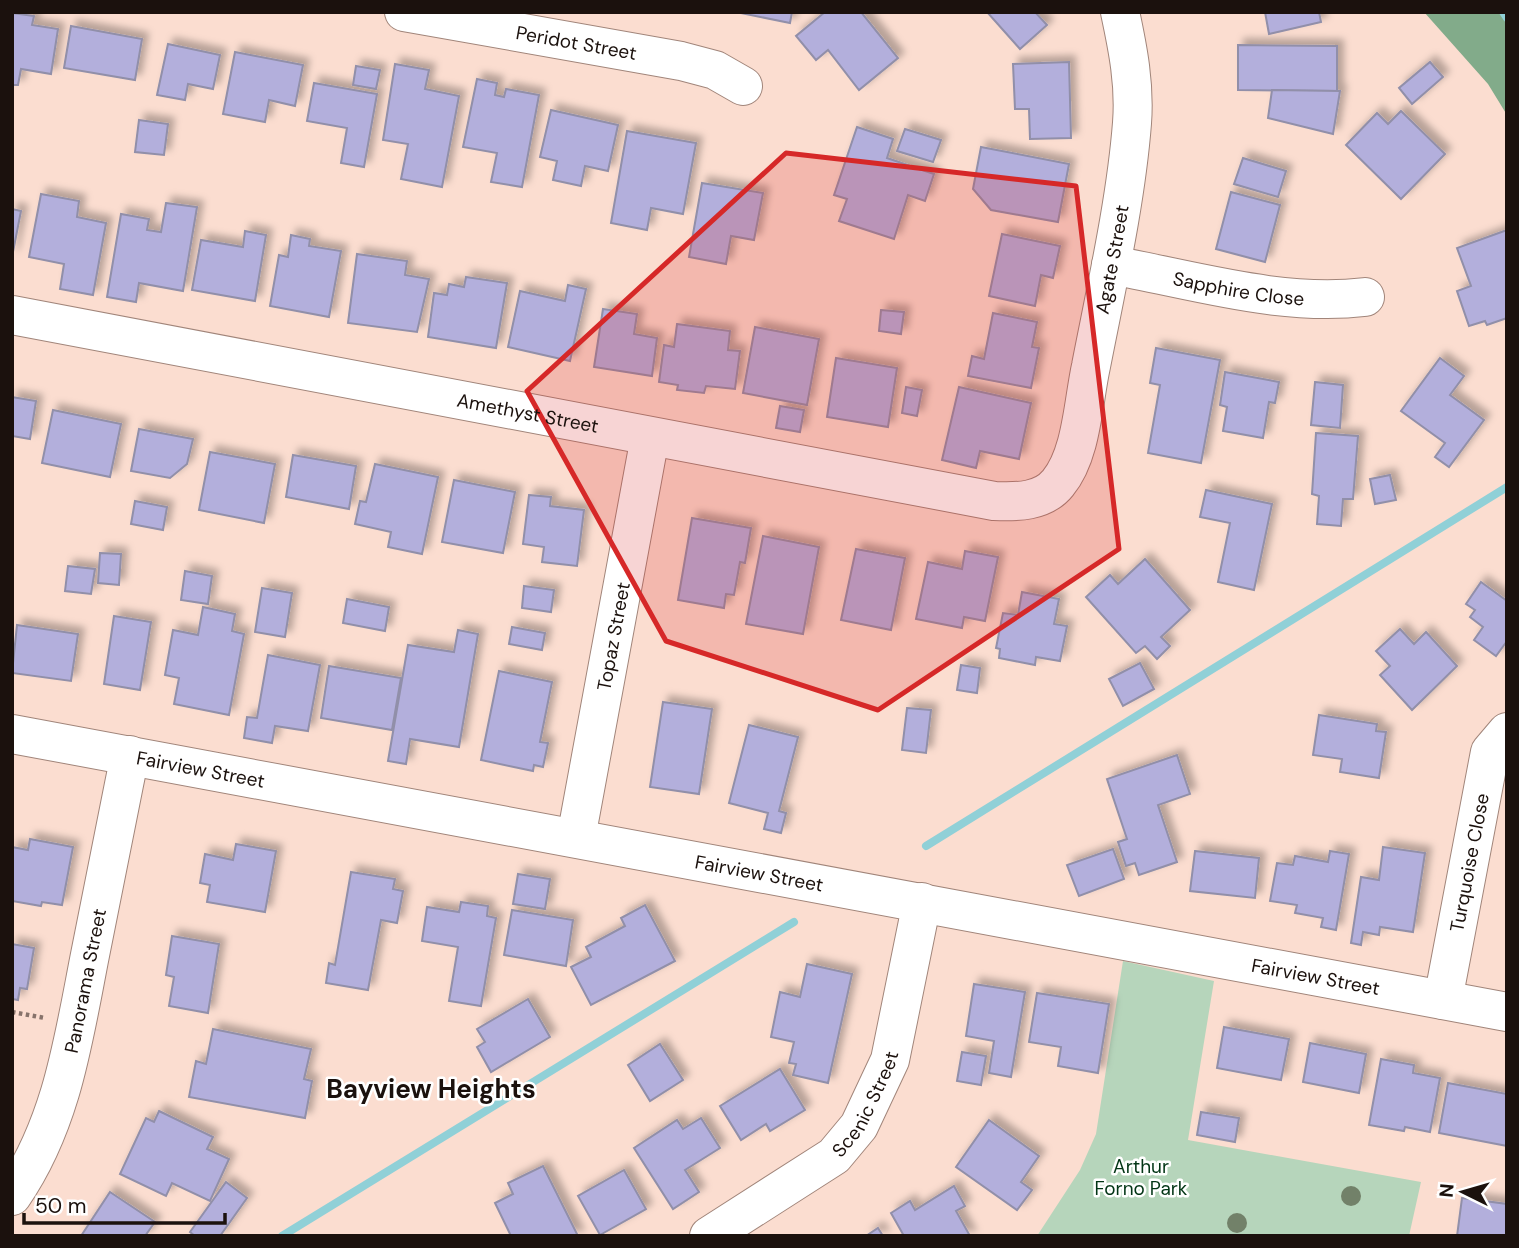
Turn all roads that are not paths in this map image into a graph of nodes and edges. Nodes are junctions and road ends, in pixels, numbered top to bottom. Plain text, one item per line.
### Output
1 (404, 12) edge
2 (1120, 12) edge
3 (565, 26) edge
4 (743, 86) dead end
5 (1111, 265) junction
6 (1365, 297) dead end
7 (12, 315) edge
8 (650, 437) junction
9 (1044, 496) joint
10 (1507, 732) edge
11 (12, 734) edge
12 (130, 755) junction
13 (576, 838) junction
14 (922, 902) junction
15 (1443, 1000) junction
16 (1507, 1012) edge
17 (12, 1196) edge
18 (752, 1224) edge
19 (709, 1236) edge

1 - 3 street, Peridot Street
2 - 5 street, Agate Street
3 - 4 street, Peridot Street
5 - 6 street, Sapphire Close
5 - 9 street, Agate Street
7 - 8 street, Amethyst Street
8 - 9 street, Amethyst Street
8 - 13 street, Topaz Street
10 - 15 street, Turquoise Close
11 - 12 street, Fairview Street
12 - 13 street, Fairview Street
12 - 17 street, Panorama Street
13 - 14 street, Fairview Street
14 - 15 street, Fairview Street
14 - 18 street, Scenic Street
15 - 16 street, Fairview Street
18 - 19 street, Scenic Street

